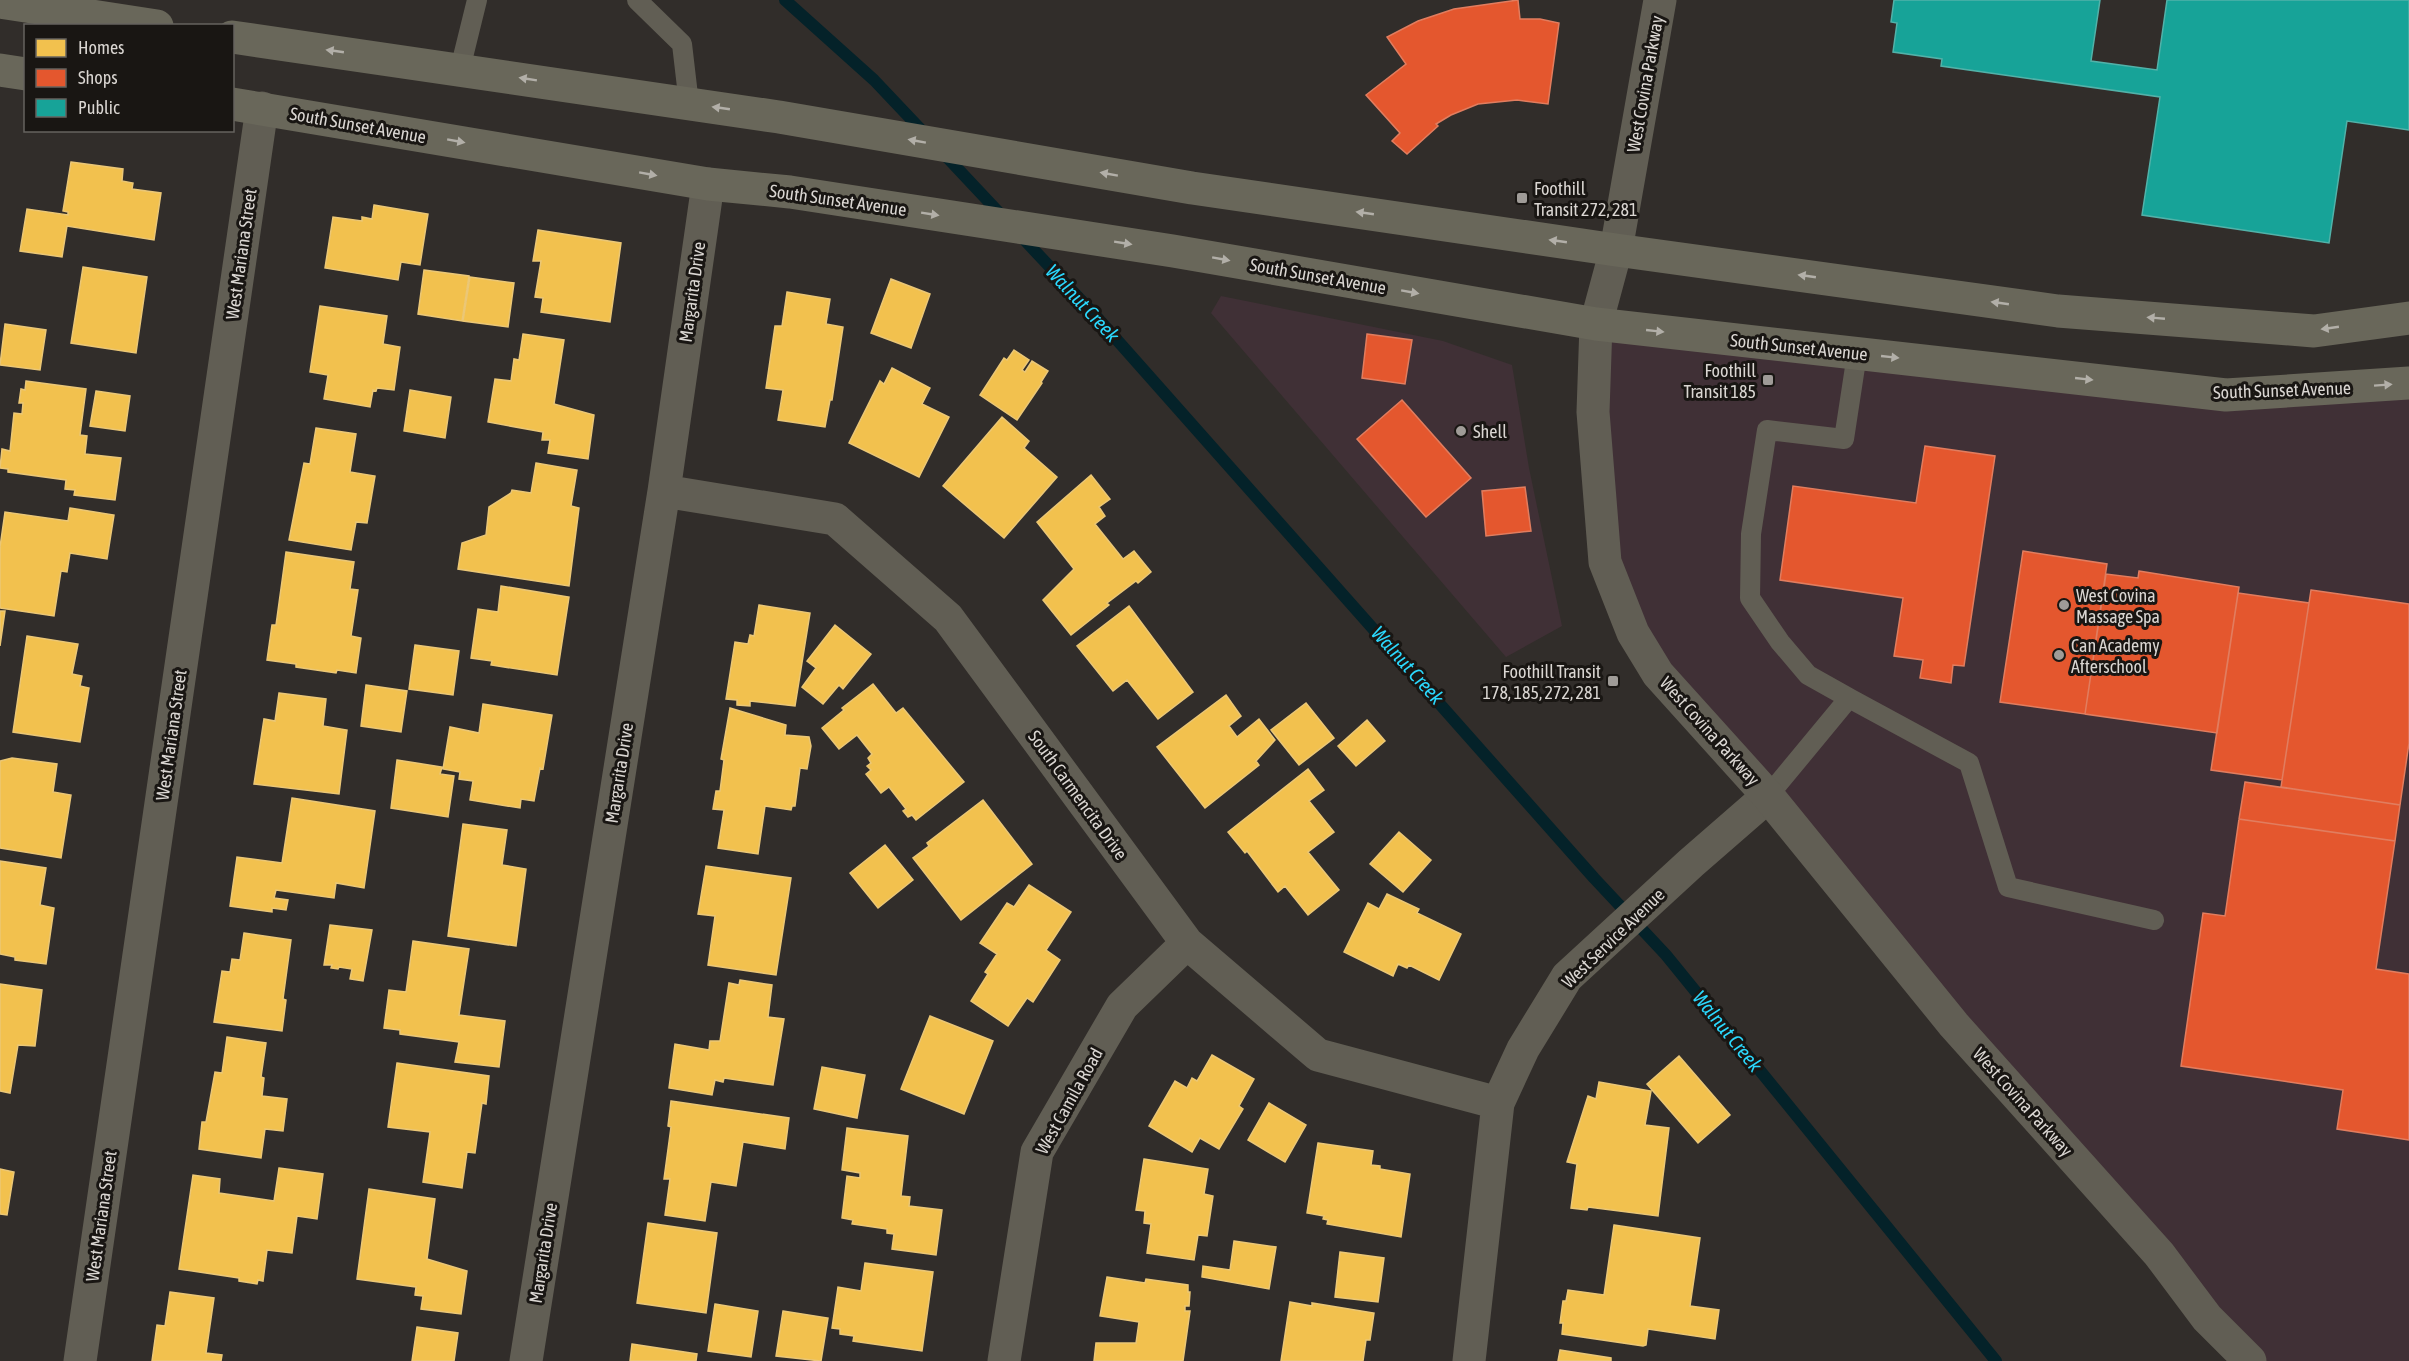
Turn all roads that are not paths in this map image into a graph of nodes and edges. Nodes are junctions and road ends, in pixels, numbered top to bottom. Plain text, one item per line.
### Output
1 (477, 0) edge
2 (637, 0) edge
3 (1660, 0) edge
4 (0, 2) edge
5 (144, 24) edge
6 (234, 37) edge
7 (460, 69) junction
8 (0, 70) edge
9 (24, 74) edge
10 (689, 104) junction
11 (247, 106) edge
12 (708, 184) junction
13 (1616, 250) junction
14 (2409, 318) edge
15 (1596, 324) junction
16 (1857, 354) junction
17 (2409, 383) edge
18 (664, 491) junction
19 (1850, 698) junction
20 (1768, 796) junction
21 (2154, 920) dead end
22 (1187, 943) junction
23 (1498, 1103) junction
24 (2207, 1317) junction
25 (80, 1361) edge
26 (526, 1361) edge
27 (1004, 1361) edge
28 (1469, 1361) edge
29 (2227, 1361) edge
30 (2250, 1361) edge

1 - 7 lane
2 - 10 lane
3 - 13 street, West Covina Parkway
4 - 5 main road
7 -> 6 main road
10 -> 7 main road
8 - 9 main road
13 -> 10 main road
11 -> 12 main road, South Sunset Avenue
11 - 25 street, West Mariana Street
12 -> 15 main road, South Sunset Avenue
12 - 18 street, Margarita Drive
14 -> 13 main road
13 - 15 street, West Covina Parkway
15 -> 16 main road, South Sunset Avenue
15 - 20 street, West Covina Parkway
16 -> 17 main road, South Sunset Avenue
16 - 19 lane
18 - 22 street, South Carmencita Drive
18 - 26 street, Margarita Drive
19 - 20 lane
19 - 21 lane
20 - 23 street, West Service Avenue
20 - 24 street, West Covina Parkway
22 - 23 street, South Carmencita Drive
22 - 27 street, West Camila Road
23 - 28 street, West Service Avenue
24 - 29 street, West Covina Parkway
24 - 30 street, West Covina Parkway

